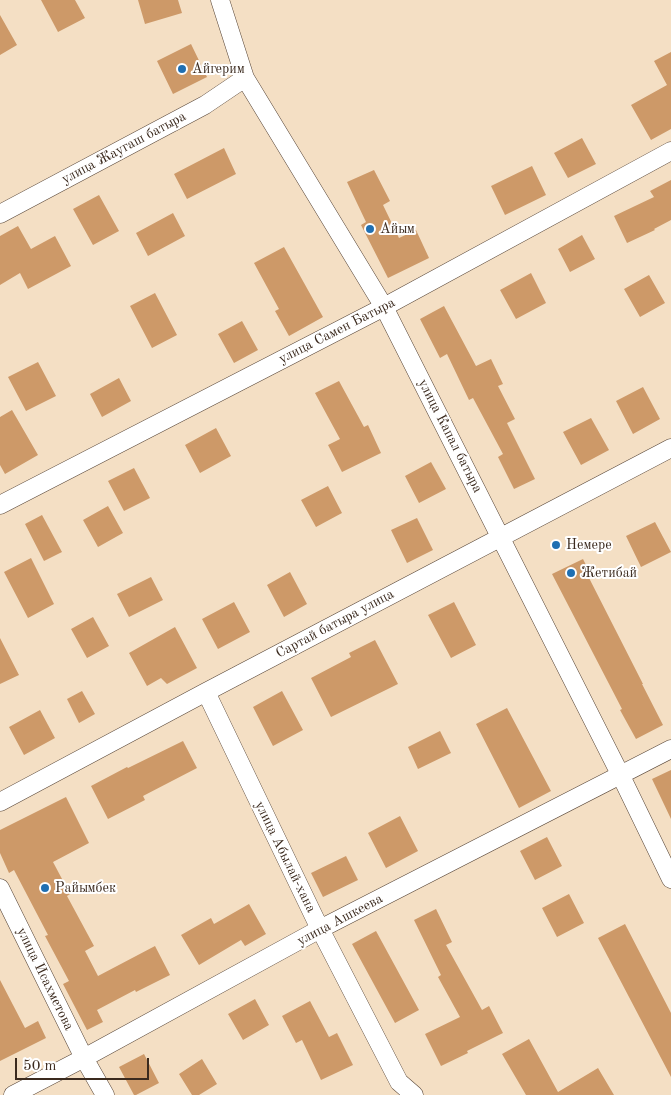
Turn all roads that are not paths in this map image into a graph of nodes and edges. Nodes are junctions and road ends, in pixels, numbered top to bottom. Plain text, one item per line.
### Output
1 (220, 0) edge
2 (245, 78) junction
3 (671, 151) edge
4 (0, 214) edge
5 (384, 306) junction
6 (671, 448) edge
7 (0, 505) edge
8 (501, 538) junction
9 (206, 692) junction
10 (671, 749) edge
11 (621, 776) junction
12 (0, 802) edge
13 (671, 879) edge
14 (0, 888) edge
15 (320, 930) junction
16 (84, 1058) junction
17 (12, 1095) edge
18 (105, 1095) edge
19 (414, 1095) edge

1 - 2 street, улица Капал батыра
2 - 4 street, улица Жаугаш батыра
2 - 5 street, улица Капал батыра
3 - 5 street, улица Самен Батыра
5 - 7 street, улица Самен Батыра
5 - 8 street, улица Капал батыра
6 - 8 street, Сартай батыра улица
8 - 9 street, Сартай батыра улица
8 - 11 street, улица Капал батыра
9 - 12 street, Сартай батыра улица
9 - 15 street, улица Абылай-хана
10 - 11 street, улица Ашкеева
11 - 13 street, улица Капал батыра
11 - 15 street, улица Ашкеева
14 - 16 street, улица Исахметова
15 - 16 street, улица Ашкеева
15 - 19 street, улица Абылай-хана
16 - 17 street, улица Ашкеева
16 - 18 street, улица Исахметова

